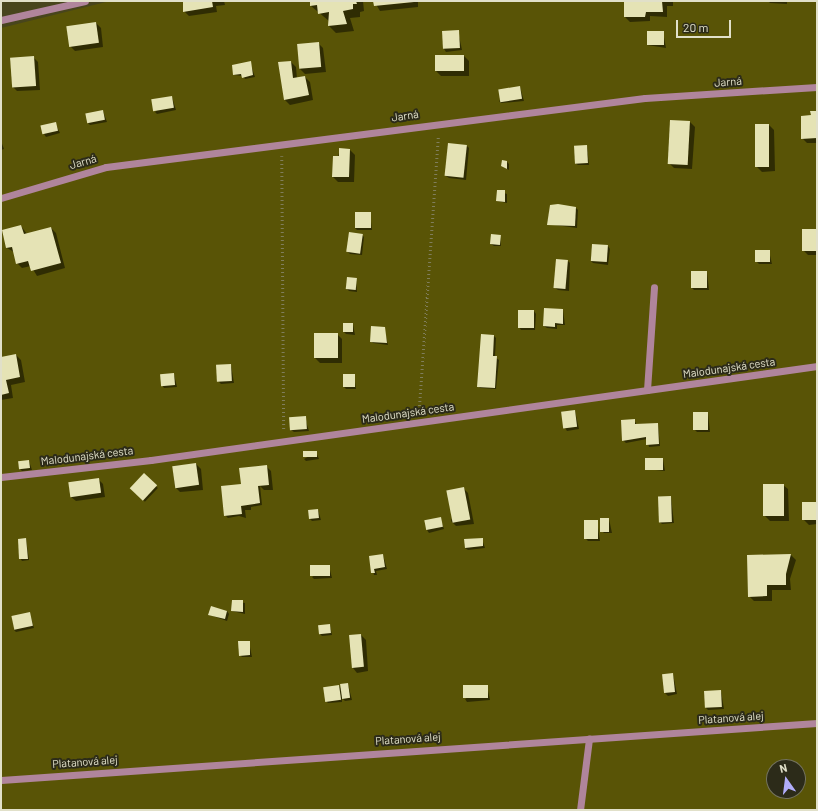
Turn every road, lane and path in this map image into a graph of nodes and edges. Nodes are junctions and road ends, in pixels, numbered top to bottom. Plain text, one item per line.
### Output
1 (85, 1) edge
2 (1, 20) edge
3 (817, 87) edge
4 (439, 123) junction
5 (282, 144) junction
6 (1, 198) edge
7 (654, 287) dead end
8 (817, 366) edge
9 (647, 390) junction
10 (418, 422) junction
11 (284, 441) junction
12 (1, 477) edge
13 (817, 723) edge
14 (589, 739) junction
15 (1, 780) edge
16 (580, 810) edge

1 - 2 street
3 - 4 street, Jarná
4 - 5 street, Jarná
4 - 10 path
5 - 6 street, Jarná
5 - 11 path
7 - 9 street
8 - 9 street, Malodunajská cesta
9 - 10 street, Malodunajská cesta
10 - 11 street, Malodunajská cesta
11 - 12 street, Malodunajská cesta
13 - 14 street, Platanová alej
14 - 15 street, Platanová alej
14 - 16 street

